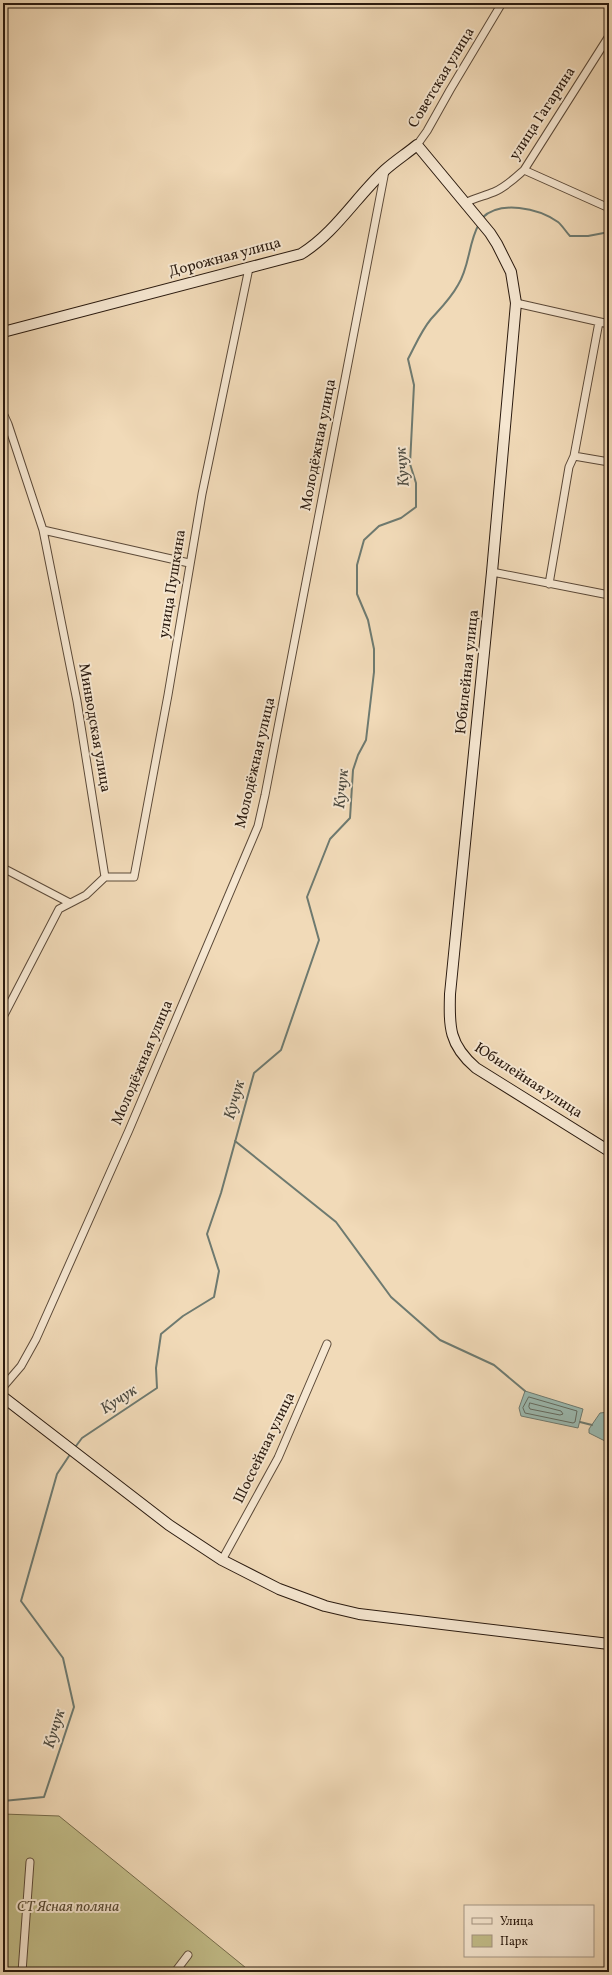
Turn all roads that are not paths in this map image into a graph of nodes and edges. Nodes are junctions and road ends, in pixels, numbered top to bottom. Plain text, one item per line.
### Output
1 (502, 3) edge
2 (609, 36) edge
3 (417, 145) junction
4 (385, 170) junction
5 (524, 170) junction
6 (465, 203) junction
7 (609, 208) edge
8 (249, 268) junction
9 (516, 302) junction
10 (599, 322) junction
11 (609, 324) edge
12 (3, 332) edge
13 (3, 414) edge
14 (574, 456) junction
15 (609, 462) edge
16 (43, 530) junction
17 (189, 563) junction
18 (492, 572) junction
19 (548, 584) junction
20 (609, 595) edge
21 (3, 868) edge
22 (105, 877) junction
23 (70, 903) junction
24 (3, 1017) edge
25 (609, 1151) edge
26 (327, 1344) dead end
27 (3, 1387) edge
28 (3, 1398) edge
29 (222, 1560) junction
30 (609, 1644) edge
31 (30, 1862) dead end
32 (188, 1955) dead end
33 (22, 1972) edge
34 (175, 1972) edge

1 - 3 street, Советская улица
2 - 5 street, улица Гагарина
3 - 4 street, Дорожная улица
3 - 6 street, Юбилейная улица
4 - 8 street, Дорожная улица
4 - 27 street, Молодёжная улица
5 - 6 street, улица Гагарина
5 - 7 street
6 - 9 street, Юбилейная улица
8 - 12 street, Дорожная улица
8 - 17 street, улица Пушкина
9 - 10 street
9 - 18 street, Юбилейная улица
10 - 11 street
10 - 14 street
13 - 16 street, Минводская улица
14 - 15 street
14 - 19 street
16 - 17 street
16 - 22 street, Минводская улица
17 - 22 street, улица Пушкина
18 - 19 street
18 - 25 street, Юбилейная улица
19 - 20 street
21 - 23 street
22 - 23 street
23 - 24 street
26 - 29 street, Шоссейная улица
28 - 29 street
29 - 30 street
31 - 33 street
32 - 34 street

